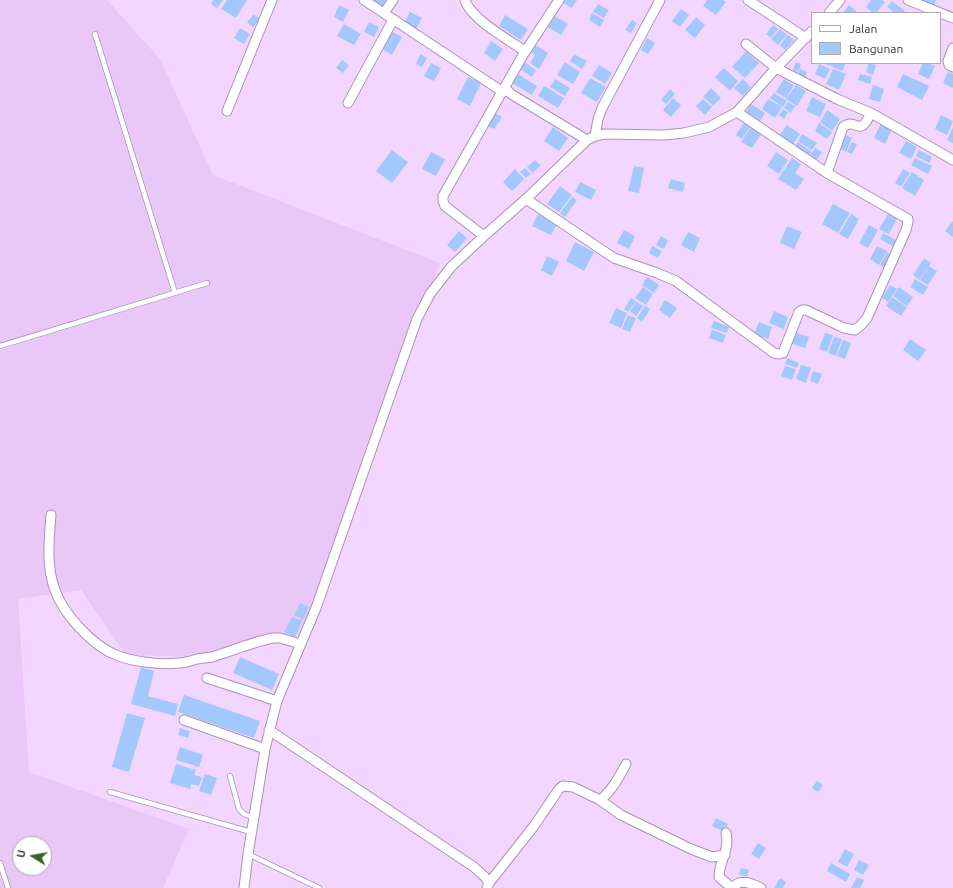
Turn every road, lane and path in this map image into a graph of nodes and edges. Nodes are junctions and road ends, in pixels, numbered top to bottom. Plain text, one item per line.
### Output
1 (272, 0) edge
2 (364, 0) edge
3 (392, 0) edge
4 (465, 0) edge
5 (559, 0) edge
6 (660, 0) edge
7 (748, 0) edge
8 (840, 0) edge
9 (908, 0) edge
10 (830, 12) edge
11 (938, 12) edge
12 (384, 13) junction
13 (941, 13) edge
14 (953, 18) edge
15 (393, 20) junction
16 (95, 34) dead end
17 (809, 35) edge
18 (746, 44) dead end
19 (953, 48) edge
20 (525, 51) junction
21 (953, 67) edge
22 (776, 68) junction
23 (504, 90) junction
24 (348, 103) dead end
25 (227, 111) dead end
26 (737, 112) junction
27 (871, 113) junction
28 (591, 138) junction
29 (953, 160) edge
30 (827, 173) junction
31 (526, 199) junction
32 (484, 236) junction
33 (207, 283) dead end
34 (175, 293) junction
35 (0, 346) edge
36 (51, 515) dead end
37 (301, 644) junction
38 (207, 678) dead end
39 (277, 701) junction
40 (184, 720) dead end
41 (269, 730) junction
42 (265, 749) junction
43 (626, 764) dead end
44 (230, 776) dead end
45 (110, 792) dead end
46 (600, 800) junction
47 (254, 818) junction
48 (252, 832) junction
49 (726, 833) dead end
50 (248, 854) junction
51 (725, 855) junction
52 (0, 863) edge
53 (488, 886) edge
54 (8, 888) edge
55 (244, 888) edge
56 (319, 888) edge
57 (732, 888) edge
58 (761, 888) edge

1 - 25 street
2 - 12 street
3 - 12 street
4 - 20 street
5 - 20 street
6 - 28 street
7 - 17 street
8 - 10 street
9 - 11 street
12 - 15 street
13 - 14 street
15 - 23 street
15 - 24 street
16 - 34 lane
17 - 22 street
18 - 22 street
19 - 21 street
20 - 23 street
22 - 26 street
22 - 27 street
23 - 28 street
23 - 32 street
26 - 28 street
26 - 30 street
27 - 29 street
27 - 30 street
28 - 31 street
30 - 31 street
31 - 32 street
32 - 37 street
33 - 34 lane
34 - 35 lane
36 - 37 street
37 - 39 street
38 - 39 street
39 - 41 street
40 - 42 street
41 - 42 street
41 - 53 street
42 - 47 street
43 - 46 street
44 - 47 lane
45 - 48 lane
46 - 51 street
46 - 53 street
47 - 48 street
48 - 50 street
49 - 51 street
50 - 55 street
50 - 56 lane
51 - 57 street
52 - 54 lane
57 - 58 street

